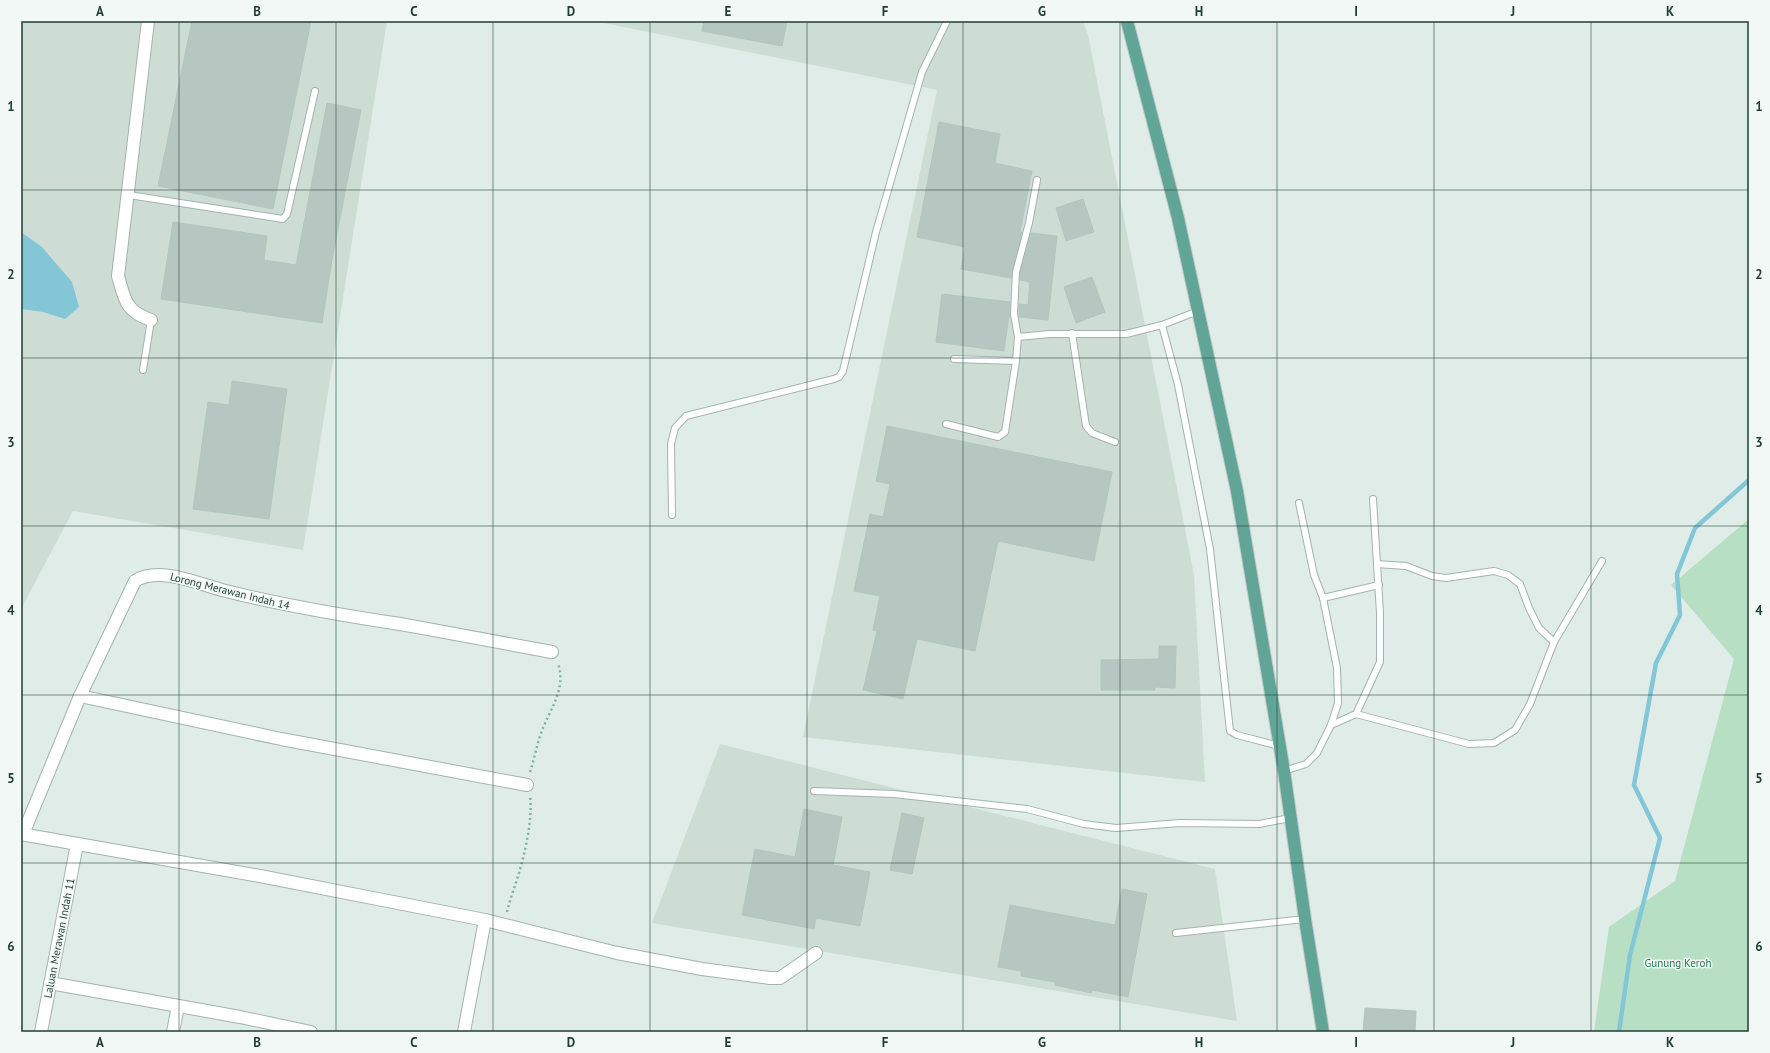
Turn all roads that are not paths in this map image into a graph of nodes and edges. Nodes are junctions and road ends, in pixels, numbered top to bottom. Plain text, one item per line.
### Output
1 (148, 21) edge
2 (947, 21) edge
3 (1127, 21) edge
4 (315, 91) dead end
5 (1037, 180) dead end
6 (129, 195) junction
7 (1198, 311) junction
8 (151, 320) joint
9 (1162, 325) junction
10 (1072, 333) junction
11 (1018, 337) junction
12 (954, 359) dead end
13 (1016, 361) junction
14 (143, 370) dead end
15 (946, 424) dead end
16 (1116, 442) dead end
17 (1373, 499) dead end
18 (1299, 504) dead end
19 (672, 515) dead end
20 (1602, 561) dead end
21 (1377, 564) junction
22 (1378, 585) junction
23 (1323, 598) junction
24 (1554, 642) junction
25 (552, 652) road end
26 (80, 696) junction
27 (1356, 714) junction
28 (1331, 725) junction
29 (1279, 746) junction
30 (1284, 771) junction
31 (527, 785) road end
32 (814, 791) dead end
33 (1290, 818) junction
34 (22, 834) edge
35 (77, 844) junction
36 (1305, 919) junction
37 (485, 920) junction
38 (1176, 933) dead end
39 (816, 953) dead end
40 (50, 983) junction
41 (178, 1006) junction
42 (40, 1032) edge
43 (173, 1032) edge
44 (311, 1032) edge
45 (464, 1032) edge
46 (1323, 1032) edge

1 - 6 street
2 - 19 lane
3 - 7 main road
4 - 6 lane
5 - 11 lane
6 - 8 street
7 - 9 lane
7 - 29 main road
8 - 14 lane
9 - 10 lane
9 - 29 lane
10 - 11 lane
10 - 16 lane
11 - 13 lane
12 - 13 lane
13 - 15 lane
17 - 21 lane
18 - 23 lane
20 - 24 lane
21 - 22 lane
21 - 24 lane
22 - 23 lane
22 - 27 lane
23 - 28 lane
24 - 27 lane
25 - 26 street, Lorong Merawan Indah 14
26 - 31 street
26 - 34 street, Lorong Merawan Indah 14
27 - 28 lane
28 - 30 lane
29 - 30 main road
30 - 33 main road
32 - 33 lane
33 - 36 main road
34 - 35 street
35 - 37 street
35 - 40 street, Laluan Merawan Indah 11
36 - 38 lane
36 - 46 main road
37 - 39 street
37 - 45 street
40 - 41 street
40 - 42 street, Laluan Merawan Indah 11
41 - 43 street
41 - 44 street

